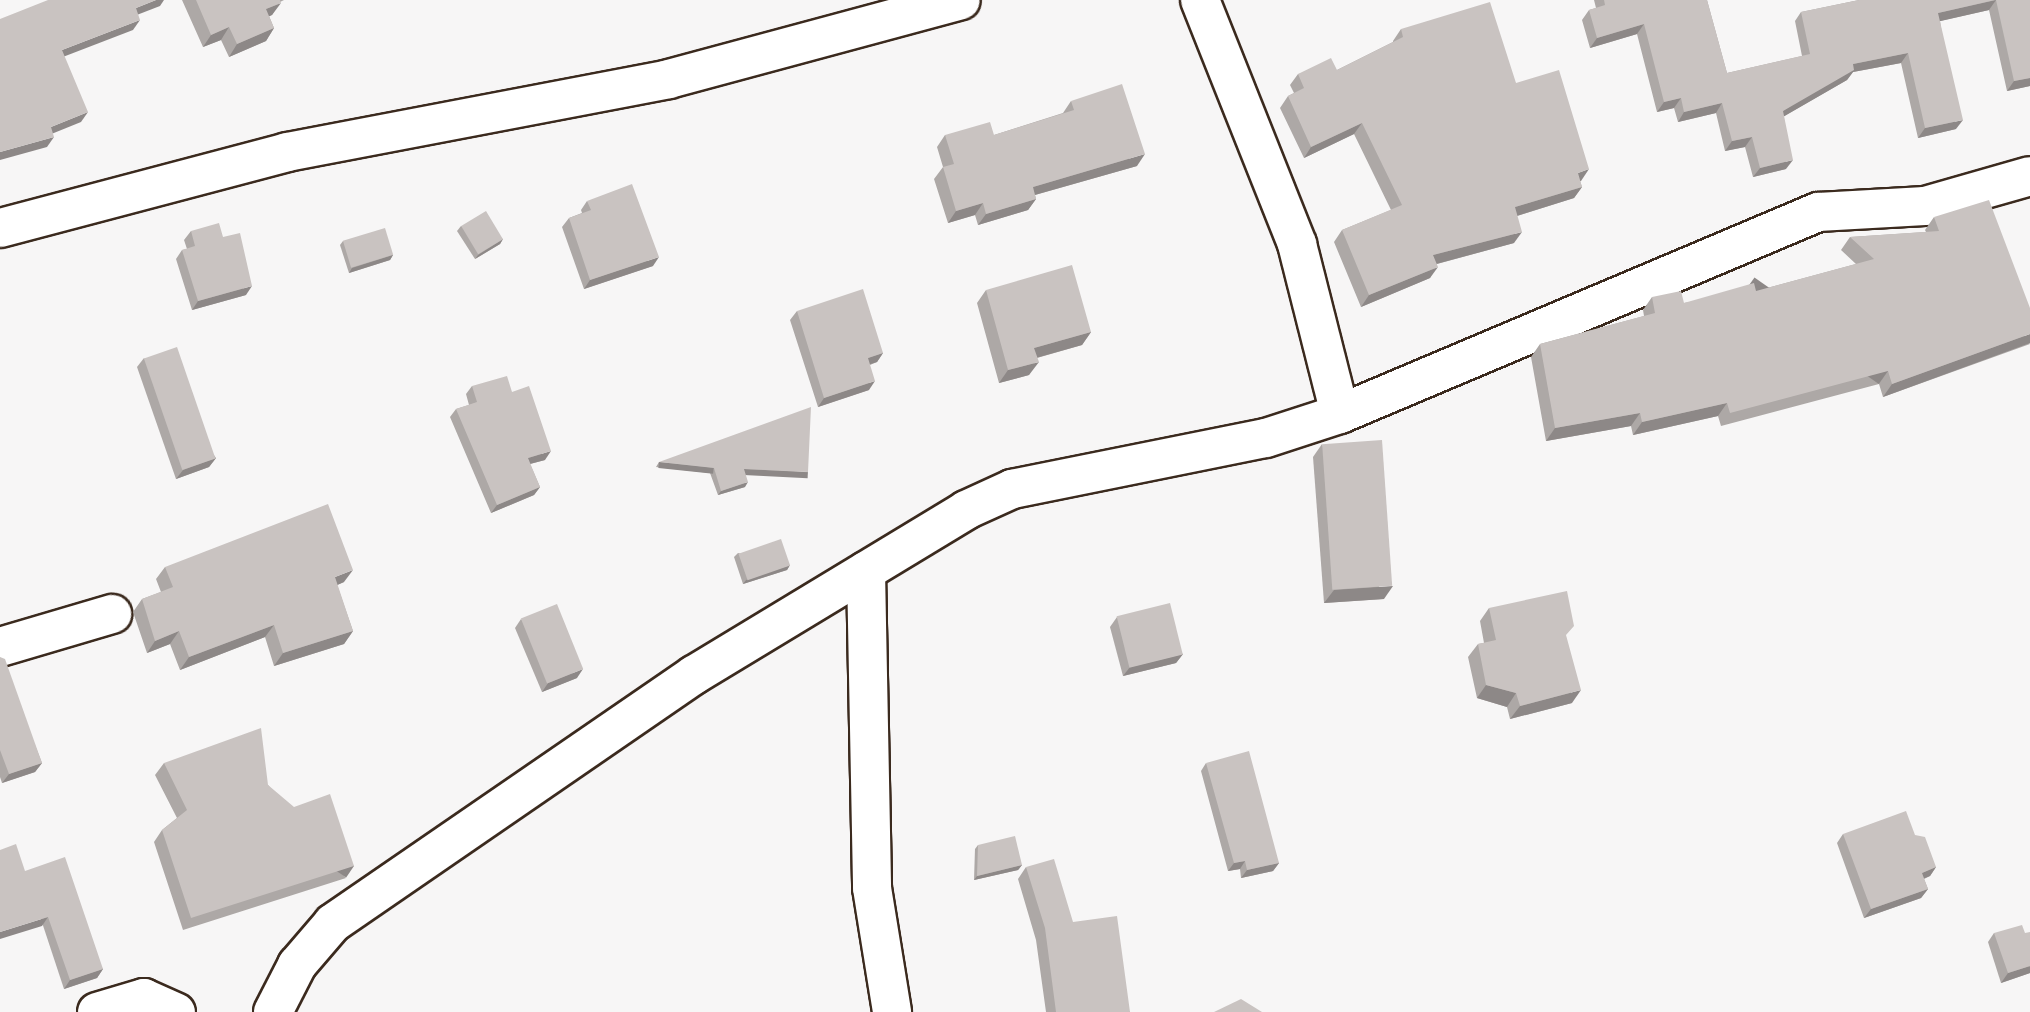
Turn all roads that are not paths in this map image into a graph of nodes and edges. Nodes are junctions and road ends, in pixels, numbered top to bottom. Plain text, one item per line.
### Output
1 (961, 0) edge
2 (1200, 0) edge
3 (2030, 176) edge
4 (0, 228) edge
5 (1340, 414) junction
6 (866, 571) junction
7 (112, 614) dead end
8 (0, 647) edge
9 (97, 1012) edge
10 (176, 1012) edge
11 (273, 1012) edge
12 (892, 1012) edge

1 - 4 street
2 - 5 street
3 - 5 street
5 - 6 street
6 - 11 street
6 - 12 street
7 - 8 street
9 - 10 street

